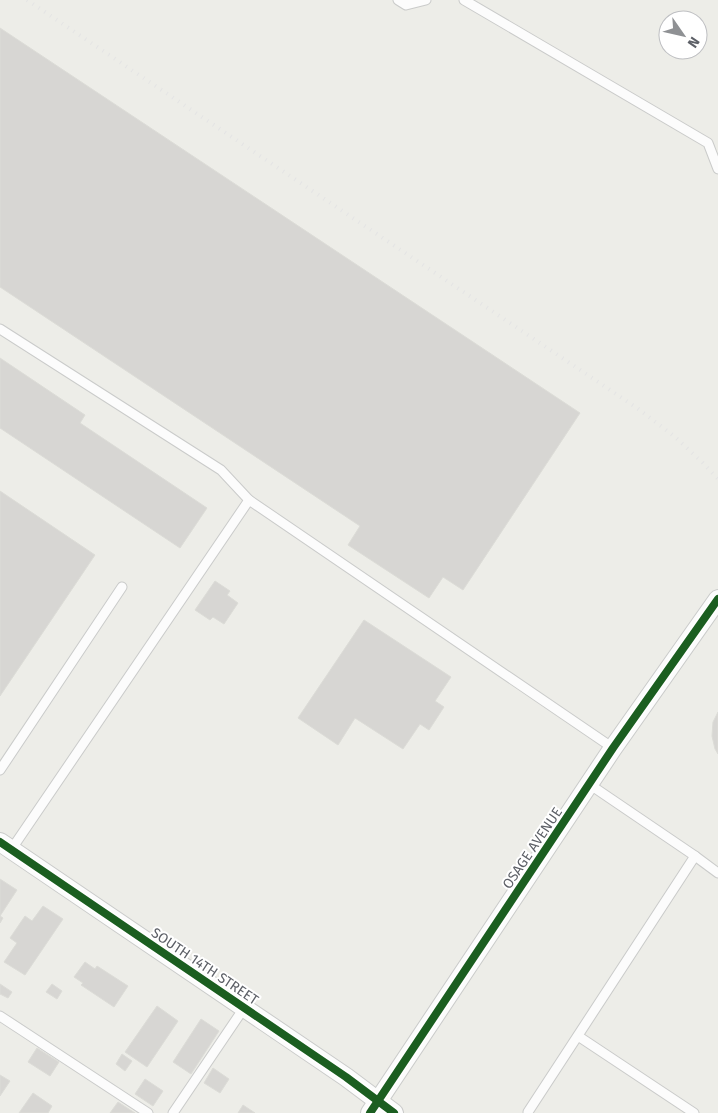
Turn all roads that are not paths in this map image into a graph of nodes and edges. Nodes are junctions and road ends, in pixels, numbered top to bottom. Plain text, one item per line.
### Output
1 (398, 0) edge
2 (426, 0) edge
3 (464, 0) edge
4 (718, 169) edge
5 (0, 329) edge
6 (249, 500) junction
7 (122, 587) dead end
8 (718, 599) edge
9 (613, 748) junction
10 (0, 770) edge
11 (589, 784) junction
12 (5, 846) edge
13 (695, 856) junction
14 (718, 873) edge
15 (244, 1008) junction
16 (0, 1016) edge
17 (578, 1036) junction
18 (374, 1107) edge
19 (528, 1112) edge
20 (148, 1113) edge
21 (173, 1113) edge
22 (394, 1113) edge
23 (694, 1113) edge

1 - 2 lane
3 - 4 lane
5 - 6 lane
6 - 9 lane
6 - 12 lane
7 - 10 lane
8 - 9 street, OSAGE AVENUE
9 - 11 street, OSAGE AVENUE
11 - 13 lane
11 - 18 street, OSAGE AVENUE
12 - 15 street, SOUTH 14TH STREET
13 - 14 lane
13 - 17 lane
15 - 18 street, SOUTH 14TH STREET
15 - 21 lane
16 - 20 lane
17 - 19 lane
17 - 23 lane
18 - 22 street, SOUTH 14TH STREET

